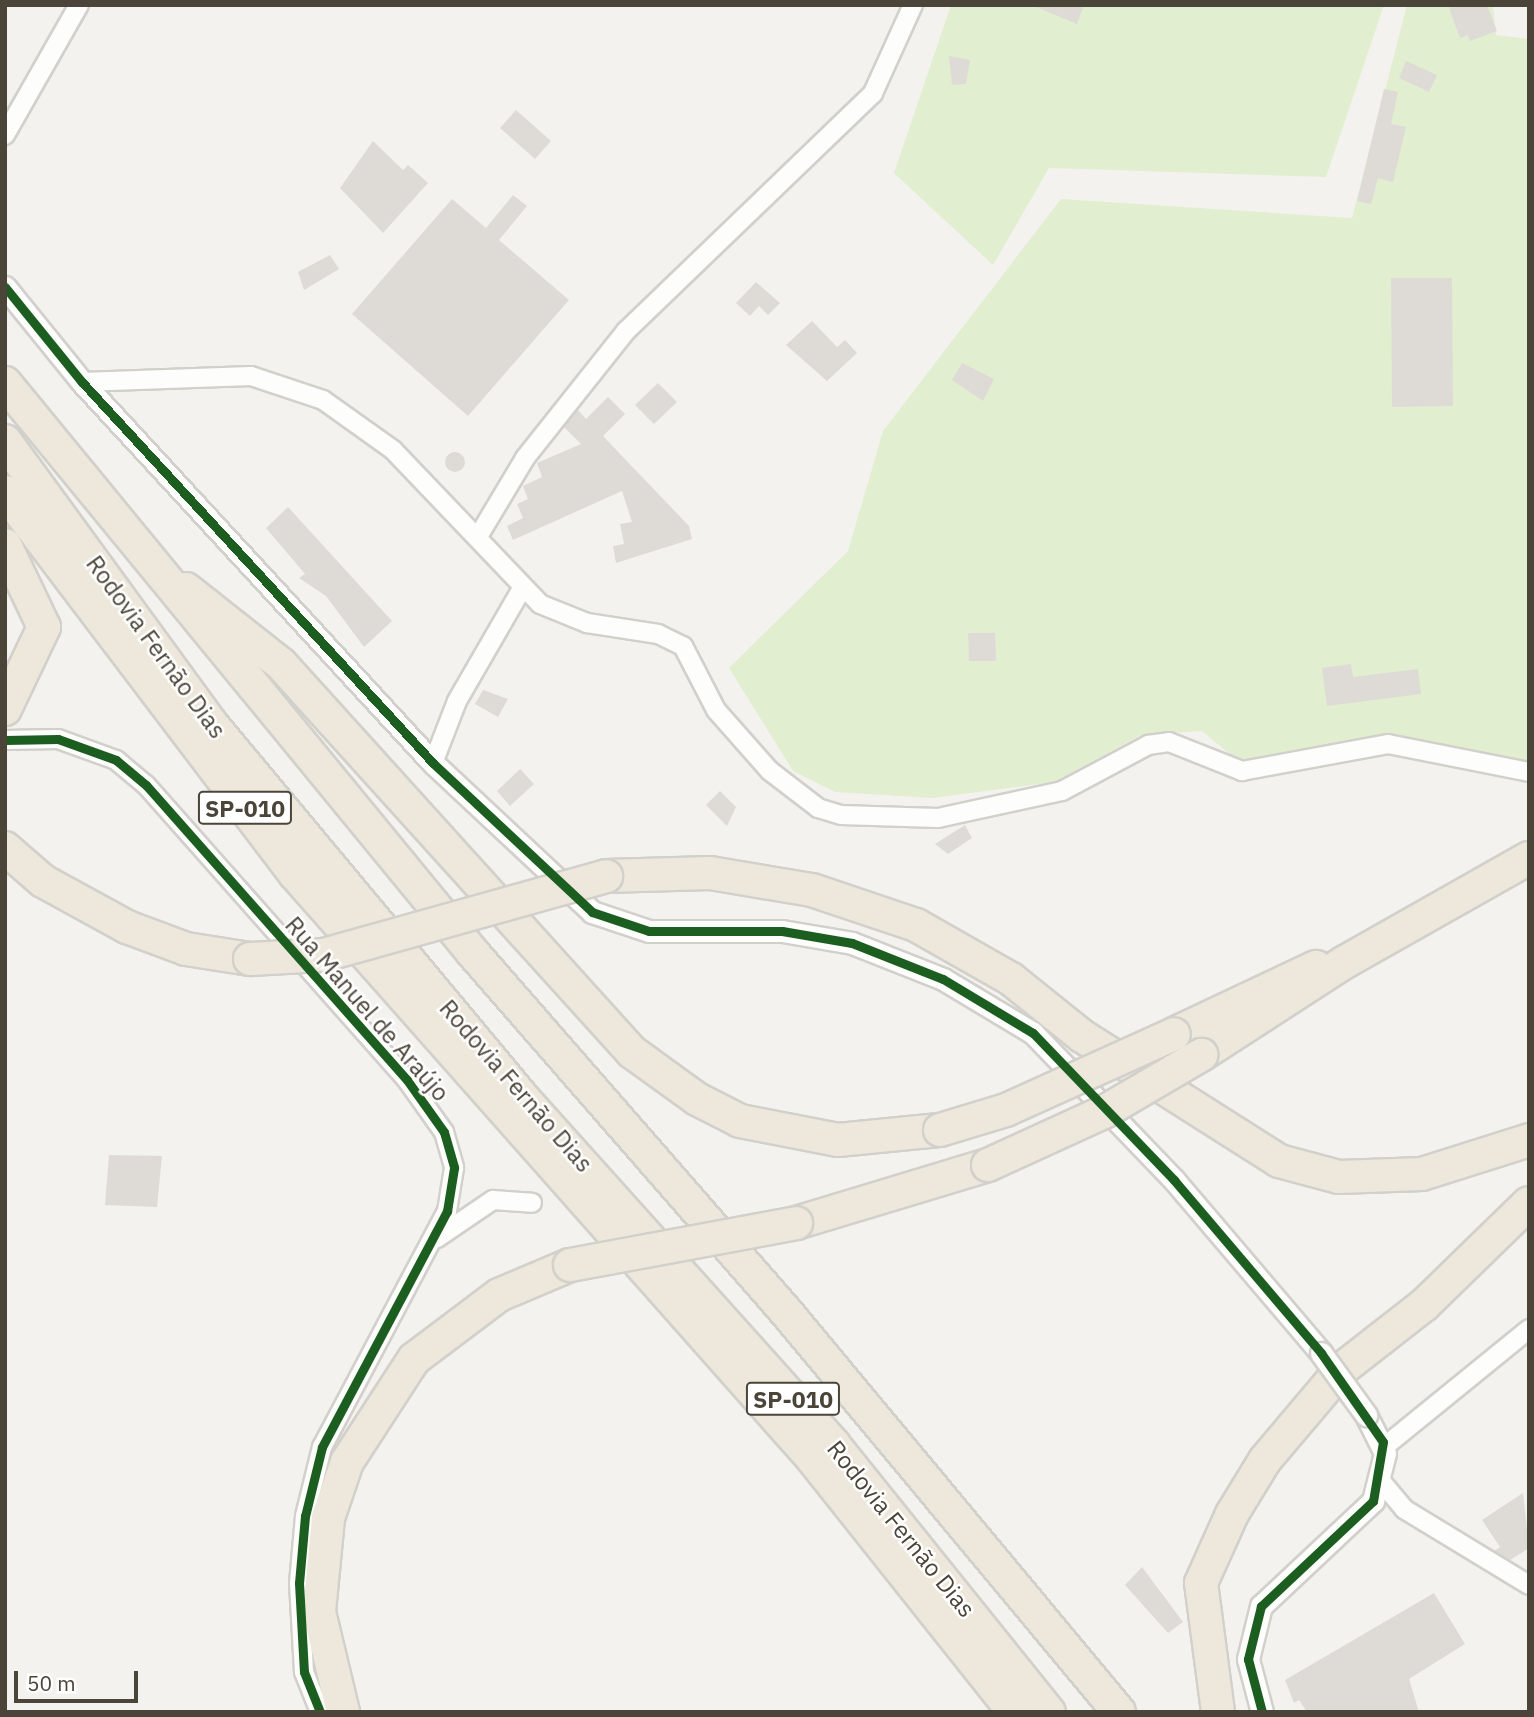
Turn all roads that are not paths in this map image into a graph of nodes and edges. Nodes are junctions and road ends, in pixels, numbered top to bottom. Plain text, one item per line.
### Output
1 (79, 5) edge
2 (913, 5) edge
3 (5, 135) edge
4 (5, 287) edge
5 (82, 382) junction
6 (5, 383) edge
7 (5, 441) edge
8 (5, 492) edge
9 (479, 535) junction
10 (5, 545) edge
11 (156, 572) junction
12 (521, 590) junction
13 (5, 709) edge
14 (5, 740) edge
15 (433, 763) junction
16 (1529, 772) edge
17 (5, 848) edge
18 (1529, 858) edge
19 (1345, 962) junction
20 (1529, 1140) edge
21 (531, 1203) dead end
22 (1529, 1203) edge
23 (434, 1240) junction
24 (1529, 1329) edge
25 (1384, 1447) junction
26 (1380, 1480) junction
27 (1529, 1585) edge
28 (320, 1712) edge
29 (343, 1712) edge
30 (1014, 1712) edge
31 (1049, 1712) edge
32 (1119, 1712) edge
33 (1218, 1712) edge
34 (1262, 1712) edge

1 - 3 street
2 - 9 street
4 - 5 street
5 - 9 street
5 - 15 street
6 - 11 highway
7 - 31 highway, Rodovia Fernão Dias / SP-010
8 - 30 highway, Rodovia Fernão Dias / SP-010
9 - 12 street
10 - 13 highway
11 - 19 highway, bridge
11 - 32 highway
12 - 15 street
12 - 16 street
14 - 23 street, Rua Manuel de Araújo
15 - 25 street, bridge
17 - 20 highway, bridge
18 - 19 highway
19 - 29 highway, bridge
21 - 23 street
22 - 33 highway
23 - 28 street, Rua Manuel de Araújo
24 - 25 street
25 - 26 street
26 - 27 street
26 - 34 street

